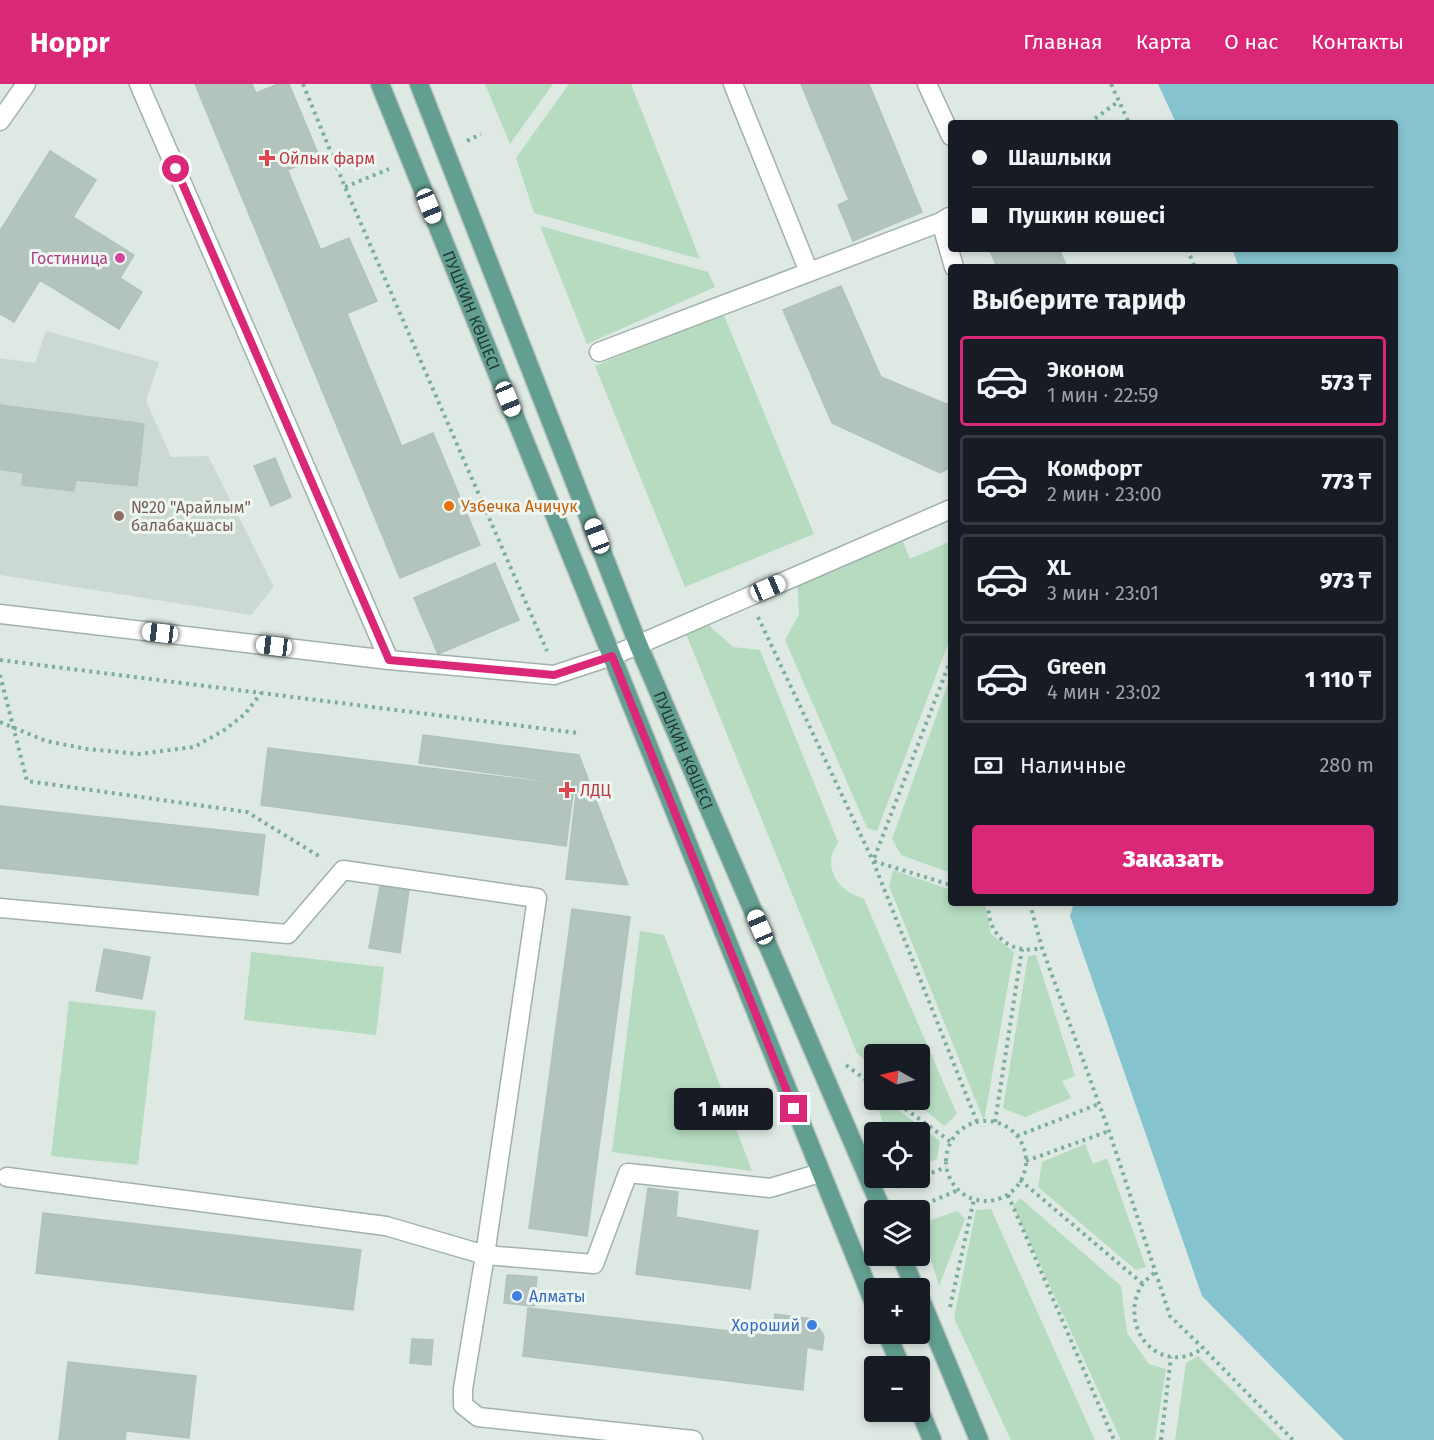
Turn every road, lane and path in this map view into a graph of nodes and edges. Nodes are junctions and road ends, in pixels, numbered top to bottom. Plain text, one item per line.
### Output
1 (26, 84) edge
2 (139, 84) edge
3 (303, 84) edge
4 (380, 84) edge
5 (419, 84) edge
6 (733, 84) edge
7 (927, 84) edge
8 (1111, 84) edge
9 (1119, 101) junction
10 (1093, 120) edge
11 (1128, 120) edge
12 (0, 121) edge
13 (948, 130) edge
14 (946, 219) edge
15 (809, 272) junction
16 (599, 352) dead end
17 (948, 510) edge
18 (748, 597) junction
19 (0, 614) edge
20 (638, 644) junction
21 (612, 656) junction
22 (0, 660) edge
23 (389, 660) junction
24 (948, 667) edge
25 (0, 675) edge
26 (554, 675) junction
27 (261, 693) junction
28 (0, 722) edge
29 (13, 727) junction
30 (578, 733) dead end
31 (873, 861) junction
32 (343, 870) junction
33 (948, 884) edge
34 (989, 906) edge
35 (1031, 906) edge
36 (0, 908) edge
37 (1042, 948) junction
38 (1022, 949) junction
39 (844, 1064) dead end
40 (864, 1079) edge
41 (1099, 1104) junction
42 (907, 1110) edge
43 (977, 1122) junction
44 (995, 1122) junction
45 (1109, 1131) junction
46 (1017, 1136) junction
47 (951, 1142) junction
48 (1026, 1161) junction
49 (946, 1167) junction
50 (820, 1173) junction
51 (930, 1173) edge
52 (7, 1177) dead end
53 (1020, 1180) junction
54 (958, 1190) junction
55 (1008, 1195) junction
56 (974, 1199) junction
57 (878, 1200) edge
58 (930, 1202) edge
59 (485, 1255) junction
60 (1154, 1273) junction
61 (864, 1279) edge
62 (1143, 1284) junction
63 (948, 1314) dead end
64 (930, 1322) edge
65 (1203, 1348) junction
66 (1171, 1357) junction
67 (924, 1422) edge
68 (693, 1440) edge
69 (931, 1440) edge
70 (979, 1440) edge
71 (1114, 1440) edge
72 (1161, 1440) edge
73 (1293, 1440) edge

1 - 12 street
2 - 23 street
3 - 26 path
4 - 21 main road, ПУШКИН КӨШЕСІ
5 - 20 main road, ПУШКИН КӨШЕСІ
6 - 15 street
7 - 13 street
8 - 9 path
9 - 10 path
9 - 11 path
14 - 15 street
15 - 16 street
17 - 18 street
18 - 20 street
18 - 31 path
19 - 23 street
20 - 21 street
20 - 57 main road, ПУШКИН КӨШЕСІ
21 - 26 street
21 - 50 main road, ПУШКИН КӨШЕСІ
22 - 27 path
23 - 26 street
24 - 31 path
25 - 29 path
27 - 29 path
27 - 30 path
28 - 29 path
29 - 32 path
31 - 33 path
31 - 43 path
32 - 36 street
32 - 59 street
34 - 38 path
35 - 37 path
37 - 38 path
37 - 41 path
38 - 44 path
39 - 40 path
41 - 45 path
41 - 46 path
42 - 47 path
43 - 44 path
43 - 47 path
44 - 46 path
45 - 48 path
45 - 60 path
46 - 48 path
47 - 49 path
48 - 53 path
49 - 51 path
49 - 54 path
50 - 59 street
50 - 61 main road, ПУШКИН КӨШЕСІ
52 - 59 street
53 - 55 path
53 - 62 path
54 - 56 path
54 - 58 path
55 - 56 path
55 - 71 path
56 - 63 path
59 - 68 street
60 - 62 path
60 - 65 path
62 - 66 path
64 - 70 main road
65 - 66 path
65 - 73 path
66 - 72 path
67 - 69 main road

